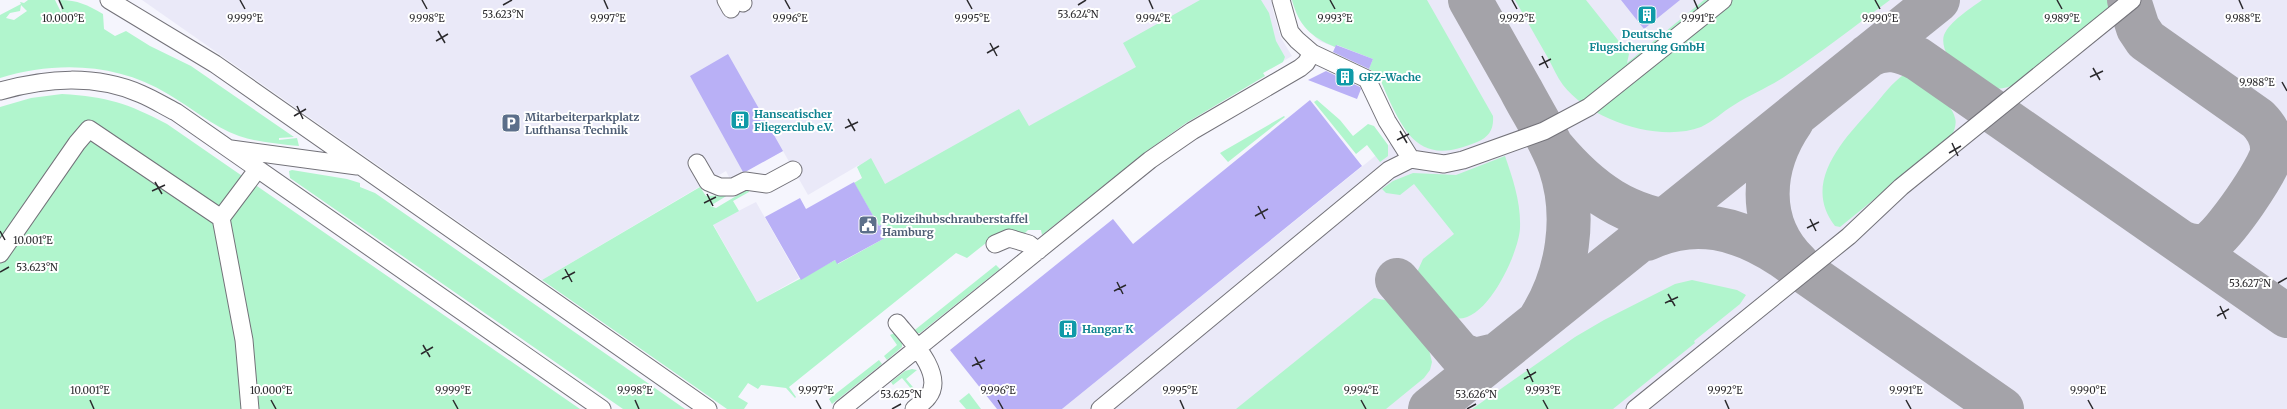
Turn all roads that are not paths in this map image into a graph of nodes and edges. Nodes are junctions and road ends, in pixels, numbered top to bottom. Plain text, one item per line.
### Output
1 (112, 0) edge
2 (1281, 0) edge
3 (1723, 0) edge
4 (2132, 0) edge
5 (1312, 53) junction
6 (0, 91) edge
7 (227, 148) junction
8 (1411, 159) junction
9 (697, 163) dead end
10 (361, 167) junction
11 (257, 170) junction
12 (793, 170) dead end
13 (221, 218) junction
14 (995, 244) dead end
15 (1038, 251) junction
16 (0, 254) edge
17 (897, 322) dead end
18 (917, 348) junction
19 (250, 409) edge
20 (602, 409) edge
21 (708, 409) edge
22 (842, 409) edge
23 (914, 409) edge
24 (1100, 409) edge
25 (1635, 409) edge

1 - 10 lane
2 - 5 lane
3 - 8 lane
4 - 25 lane
5 - 8 lane
5 - 15 lane
6 - 7 lane
7 - 10 lane
7 - 11 lane
8 - 24 lane
9 - 12 lane
10 - 21 lane
11 - 13 lane
11 - 20 lane
13 - 16 lane
13 - 19 lane
14 - 15 lane
15 - 18 lane
17 - 18 lane
18 - 22 lane
18 - 23 lane

